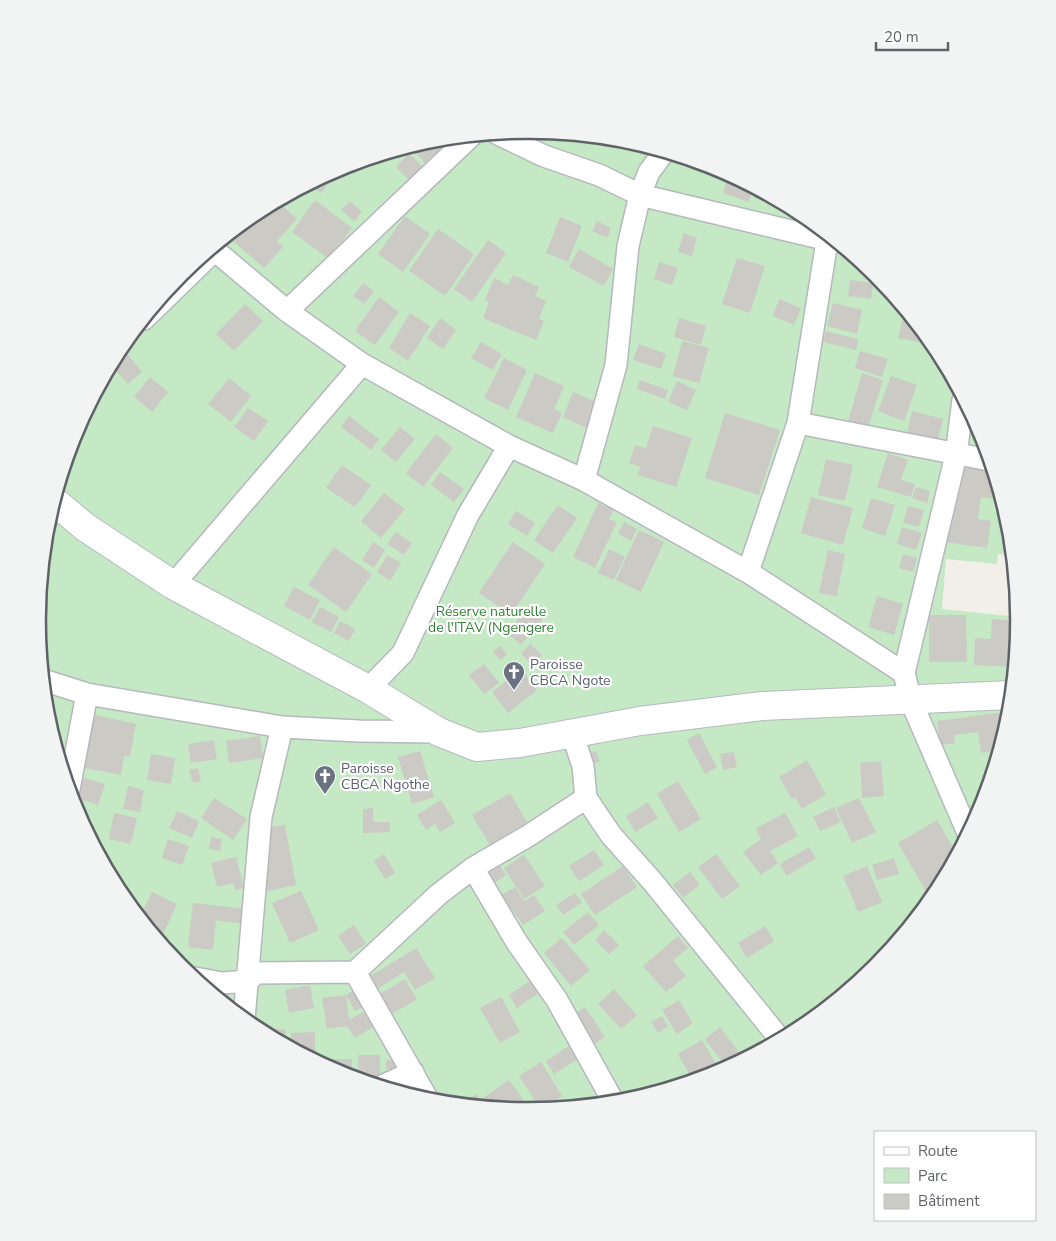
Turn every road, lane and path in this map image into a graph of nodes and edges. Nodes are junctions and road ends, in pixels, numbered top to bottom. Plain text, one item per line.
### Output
1 (510, 140) edge
2 (463, 143) edge
3 (660, 157) edge
4 (640, 195) junction
5 (819, 236) edge
6 (829, 244) edge
7 (216, 253) edge
8 (287, 311) junction
9 (362, 364) junction
10 (962, 411) edge
11 (798, 423) junction
12 (509, 446) junction
13 (956, 454) junction
14 (981, 458) edge
15 (584, 480) junction
16 (61, 506) edge
17 (748, 572) junction
18 (173, 585) junction
19 (904, 673) junction
20 (50, 682) edge
21 (368, 689) junction
22 (86, 694) junction
23 (1004, 695) edge
24 (911, 701) junction
25 (282, 727) junction
26 (439, 732) junction
27 (572, 734) junction
28 (72, 774) edge
29 (586, 798) junction
30 (964, 824) edge
31 (474, 868) junction
32 (356, 972) junction
33 (207, 980) edge
34 (248, 981) junction
35 (245, 1010) edge
36 (776, 1034) edge
37 (413, 1072) junction
38 (390, 1082) edge
39 (423, 1090) edge
40 (610, 1095) edge

1 - 4 street
2 - 8 street
3 - 4 street
4 - 5 street
4 - 15 street
6 - 11 street
7 - 8 street
8 - 9 street
9 - 12 street
9 - 18 street
10 - 13 street
11 - 13 street
11 - 17 street
12 - 15 street
12 - 21 street
13 - 14 street
13 - 19 street
15 - 17 street
16 - 18 street
17 - 19 street
18 - 21 street
19 - 24 street
20 - 22 street
21 - 26 street
22 - 25 street
22 - 28 street
23 - 24 street
24 - 27 street
24 - 30 street
25 - 26 street
25 - 34 street
26 - 27 street
27 - 29 street
29 - 31 street
29 - 36 street
31 - 32 street
31 - 40 street
32 - 34 street
32 - 37 street
33 - 34 street
34 - 35 street
37 - 38 street
37 - 39 street

